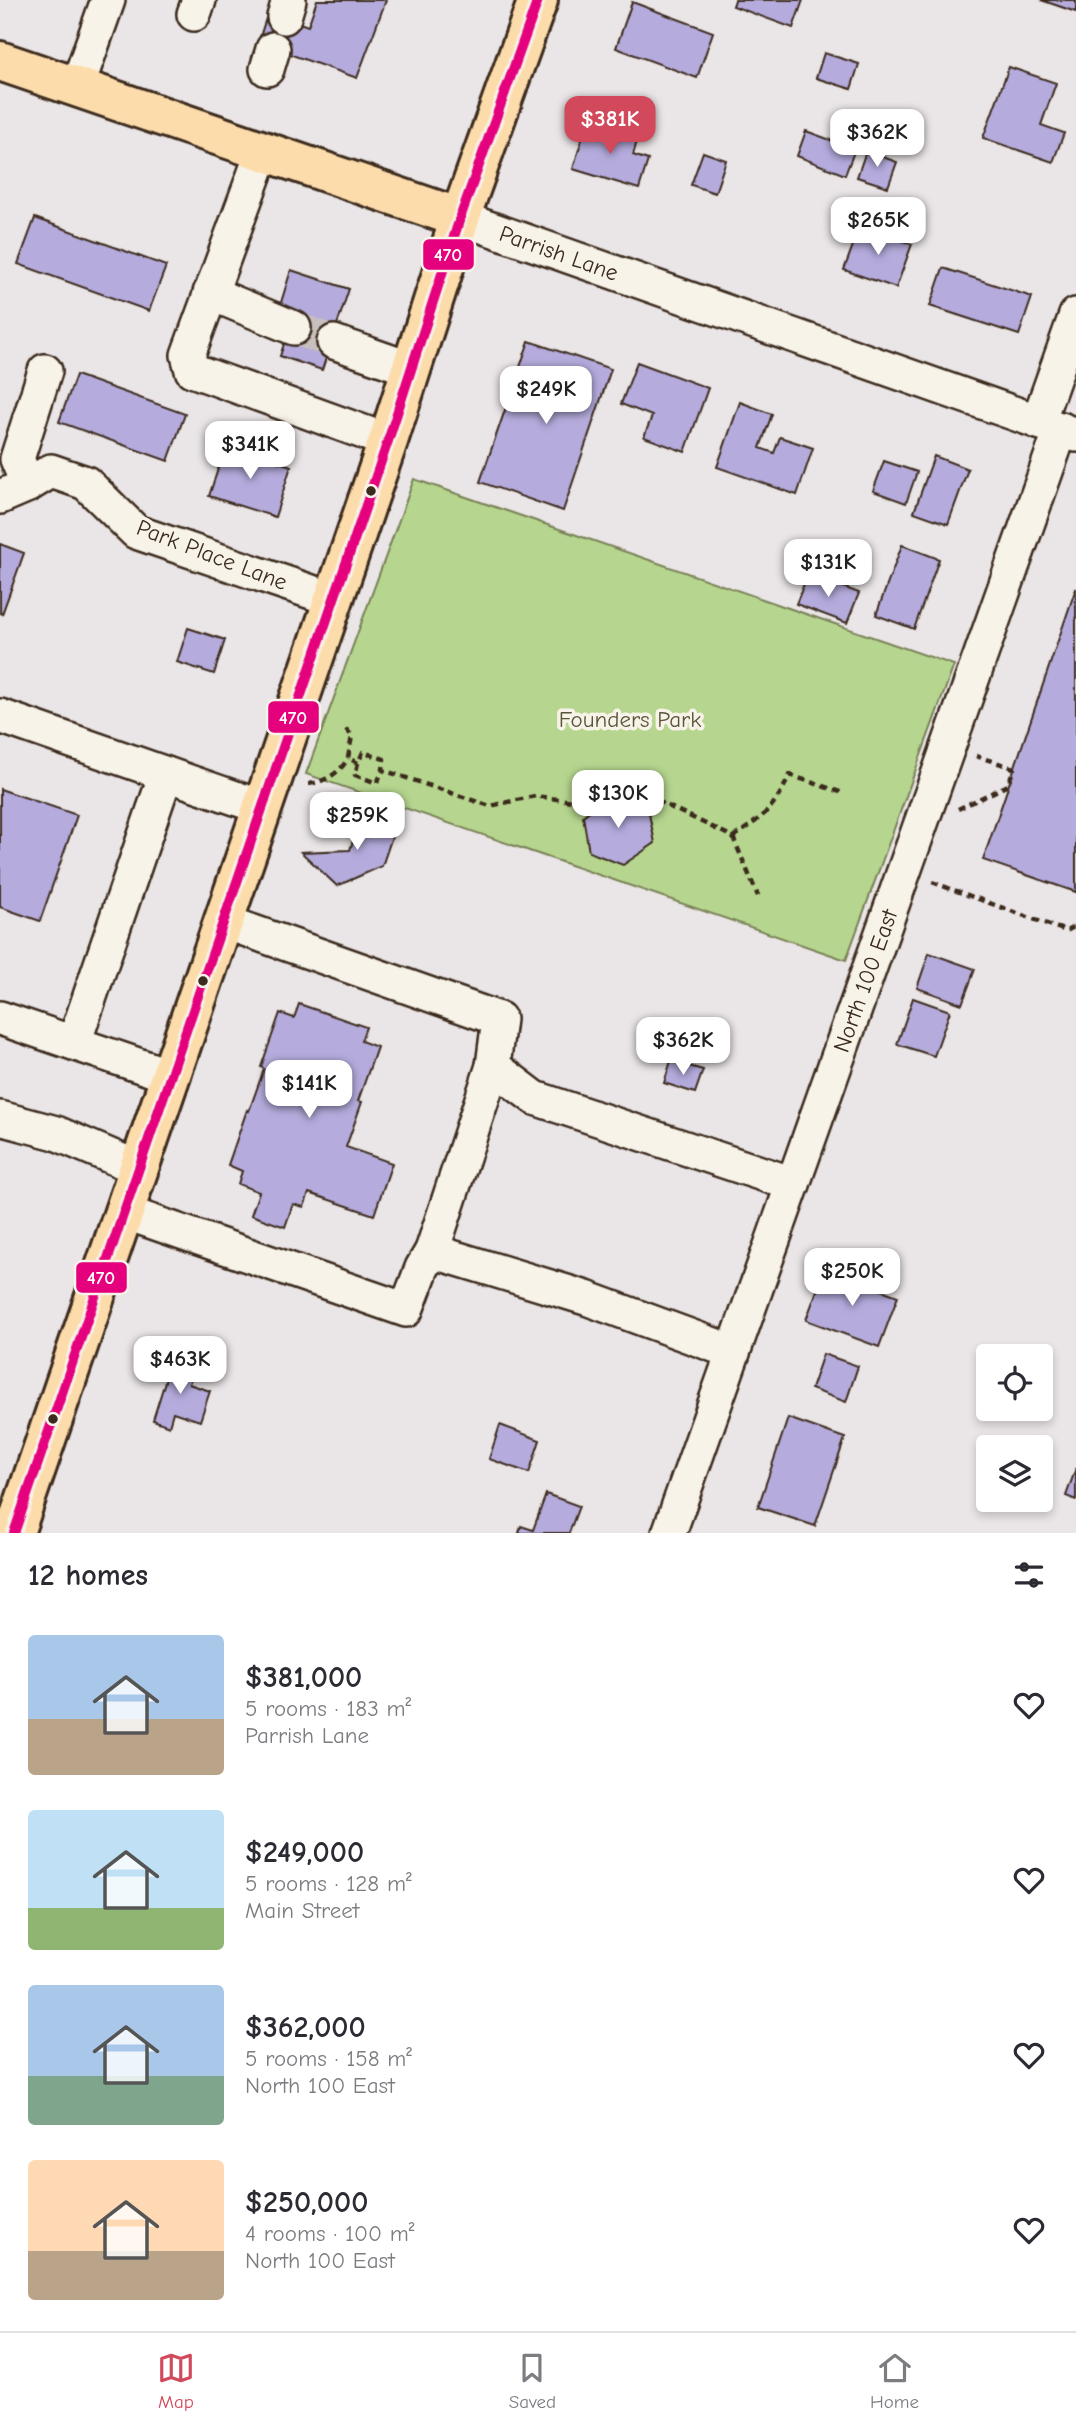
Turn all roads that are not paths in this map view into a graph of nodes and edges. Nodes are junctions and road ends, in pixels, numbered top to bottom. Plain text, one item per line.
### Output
1 (108, 0) edge
2 (532, 2) edge
3 (0, 61) edge
4 (77, 87) junction
5 (262, 151) junction
6 (460, 218) junction
7 (210, 293) junction
8 (1076, 315) edge
9 (294, 328) tunnel mouth
10 (334, 342) tunnel mouth
11 (411, 369) junction
12 (45, 371) dead end
13 (1058, 429) edge
14 (388, 441) junction
15 (14, 491) edge
16 (332, 599) junction
17 (0, 716) edge
18 (166, 774) junction
19 (261, 807) junction
20 (222, 921) junction
21 (0, 1018) edge
22 (74, 1043) junction
23 (493, 1066) junction
24 (170, 1076) junction
25 (0, 1118) edge
26 (138, 1168) junction
27 (793, 1184) junction
28 (124, 1212) junction
29 (432, 1251) junction
30 (733, 1352) junction
31 (14, 1533) edge
32 (669, 1533) edge

1 - 4 street
2 - 6 main road
3 - 4 main road, Parrish Lane
4 - 5 main road, Parrish Lane
5 - 6 main road, Parrish Lane
5 - 7 street
6 - 11 main road
6 - 13 street, Parrish Lane
7 - 9 street
7 - 14 street
8 - 13 street, North 100 East
10 - 11 street
11 - 14 main road
12 - 15 street, Park Place Lane
13 - 27 street, North 100 East
14 - 16 main road
15 - 16 street, Park Place Lane
16 - 19 main road
17 - 18 street
18 - 19 street
18 - 22 street
19 - 20 main road
20 - 23 street
20 - 24 main road
21 - 22 street
22 - 24 street
23 - 27 street
23 - 29 street
24 - 26 main road
25 - 26 street
26 - 28 main road
27 - 30 street, North 100 East
28 - 29 street
28 - 31 main road
29 - 30 street
30 - 32 street, North 100 East

